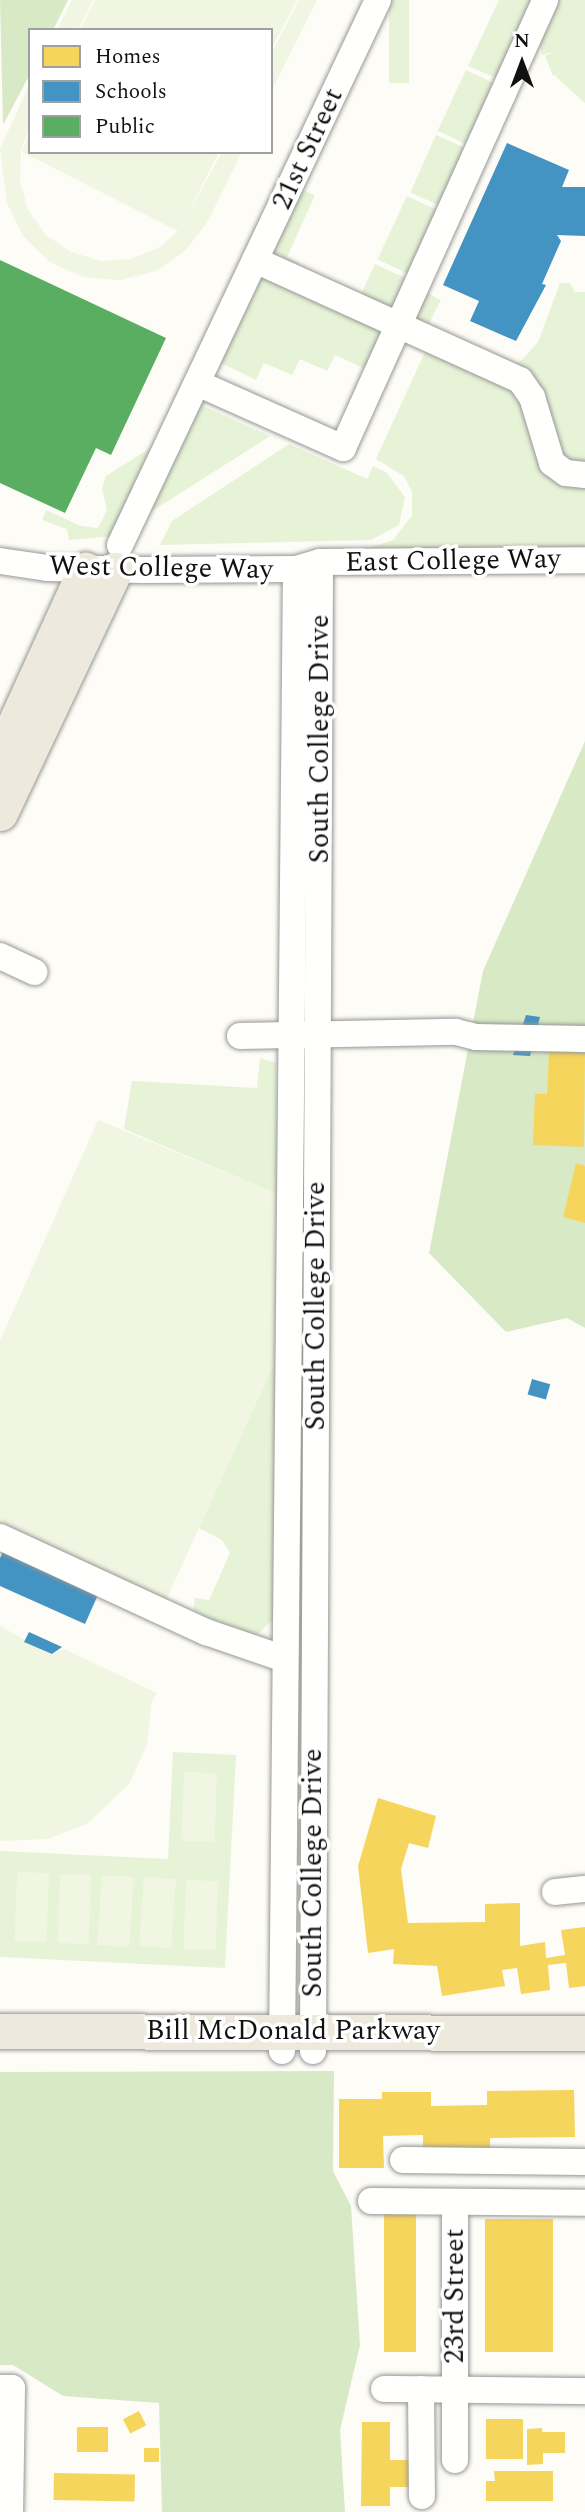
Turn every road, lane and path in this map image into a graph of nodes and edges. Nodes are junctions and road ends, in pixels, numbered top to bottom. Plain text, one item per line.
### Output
1 (378, 0) edge
2 (545, 0) edge
3 (256, 260) junction
4 (399, 324) junction
5 (197, 383) junction
6 (585, 475) edge
7 (585, 560) edge
8 (0, 561) edge
9 (107, 562) junction
10 (308, 566) junction
11 (0, 756) edge
12 (0, 813) edge
13 (0, 957) edge
14 (34, 972) dead end
15 (318, 1033) junction
16 (240, 1036) dead end
17 (289, 1038) junction
18 (585, 1039) edge
19 (0, 1537) edge
20 (285, 1659) junction
21 (585, 1889) edge
22 (555, 1892) dead end
23 (0, 2031) edge
24 (585, 2033) edge
25 (297, 2040) junction
26 (0, 2051) edge
27 (585, 2053) edge
28 (403, 2160) dead end
29 (585, 2162) edge
30 (371, 2202) dead end
31 (456, 2203) junction
32 (585, 2203) edge
33 (6, 2388) edge
34 (384, 2389) dead end
35 (421, 2389) junction
36 (455, 2389) junction
37 (585, 2392) edge
38 (455, 2460) dead end
39 (422, 2496) dead end
40 (10, 2512) edge

1 - 3 street, 21st Street
2 - 4 street
3 - 4 street
3 - 5 street, 21st Street
4 - 5 street
4 - 6 street
5 - 9 street, 21st Street
7 - 10 street, East College Way
8 - 9 street, West College Way
9 - 10 street, West College Way
9 - 11 main road
9 - 12 main road
10 - 15 street, South College Drive
10 - 17 street, South College Drive
13 - 14 street
15 - 17 street
15 - 18 street
15 - 25 street, South College Drive
16 - 17 street
17 - 20 street, South College Drive
19 - 20 street
20 - 25 street, South College Drive
21 - 22 street
23 - 25 main road, Bill McDonald Parkway
24 - 25 main road, Bill McDonald Parkway
25 - 26 main road, Bill McDonald Parkway
25 - 27 main road, Bill McDonald Parkway
28 - 29 street
30 - 31 street
31 - 32 street
31 - 36 street, 23rd Street
33 - 40 street
34 - 35 street
35 - 36 street
35 - 39 street
36 - 37 street
36 - 38 street, 23rd Street

